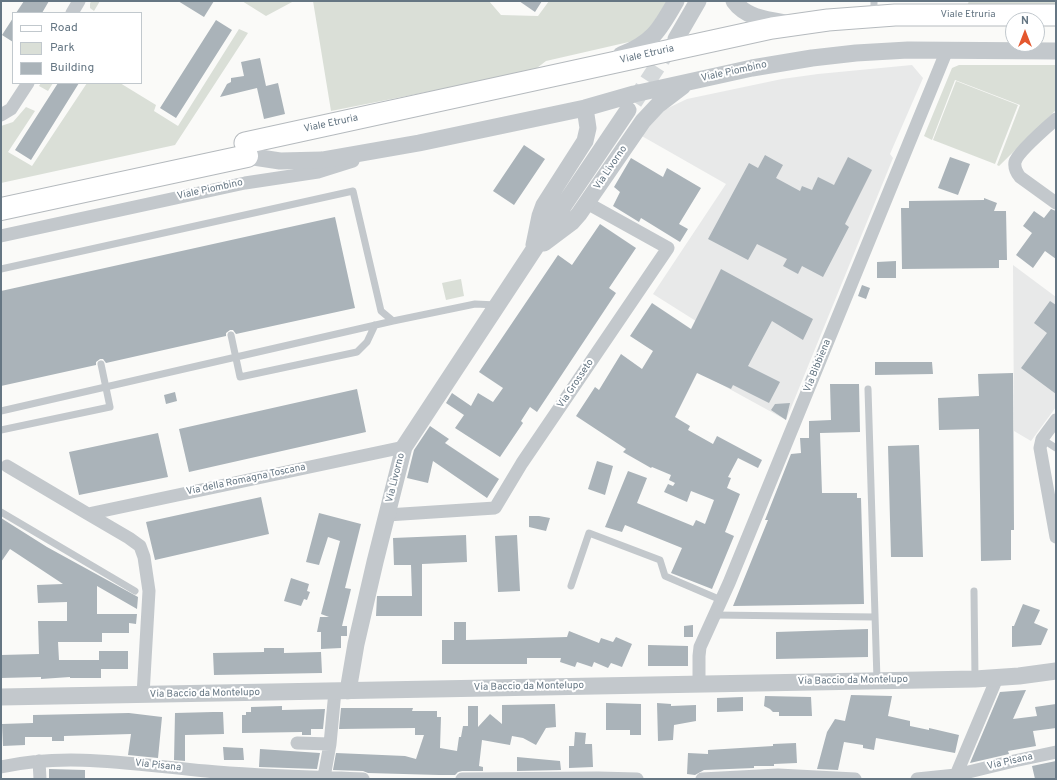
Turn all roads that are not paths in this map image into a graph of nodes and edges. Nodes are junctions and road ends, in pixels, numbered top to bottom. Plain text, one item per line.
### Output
1 (79, 1) edge
2 (676, 1) edge
3 (698, 1) edge
4 (734, 1) edge
5 (874, 9) edge
6 (73, 12) edge
7 (1056, 15) edge
8 (798, 24) junction
9 (1005, 28) edge
10 (1045, 28) edge
11 (1056, 28) edge
12 (676, 39) tunnel mouth
13 (947, 50) junction
14 (1056, 51) edge
15 (570, 72) junction
16 (686, 83) junction
17 (27, 84) edge
18 (584, 108) junction
19 (628, 110) tunnel mouth
20 (1, 115) edge
21 (1056, 119) edge
22 (419, 142) junction
23 (246, 150) junction
24 (1, 195) edge
25 (588, 203) junction
26 (1056, 203) edge
27 (1, 209) edge
28 (1, 236) edge
29 (533, 251) junction
30 (1, 269) edge
31 (499, 305) junction
32 (393, 321) junction
33 (375, 325) junction
34 (231, 335) dead end
35 (101, 364) dead end
36 (868, 389) dead end
37 (1, 411) edge
38 (1056, 420) edge
39 (1, 430) edge
40 (1042, 439) junction
41 (404, 447) junction
42 (1056, 448) edge
43 (7, 466) dead end
44 (1, 512) edge
45 (88, 514) junction
46 (387, 515) junction
47 (1056, 537) edge
48 (571, 586) dead end
49 (135, 591) dead end
50 (974, 591) dead end
51 (721, 600) junction
52 (714, 615) junction
53 (875, 617) junction
54 (1056, 671) edge
55 (997, 678) junction
56 (975, 679) junction
57 (877, 680) junction
58 (699, 684) junction
59 (342, 691) junction
60 (143, 695) junction
61 (1, 697) edge
62 (297, 743) dead end
63 (330, 744) junction
64 (1056, 752) edge
65 (39, 761) junction
66 (1, 767) edge
67 (208, 775) edge
68 (324, 777) junction
69 (956, 777) edge
70 (40, 779) edge
71 (363, 779) edge
72 (462, 779) edge
73 (637, 779) edge
74 (702, 779) edge
75 (839, 779) edge
76 (855, 779) edge
77 (917, 779) edge

1 - 6 street
2 - 15 street
3 - 12 street
4 - 8 street
5 - 7 main road, Viale Etruria
5 - 8 main road, Viale Etruria
8 - 15 main road, Viale Etruria
9 - 23 main road, Viale Etruria
10 - 11 main road
13 - 14 street, Viale Piombino
13 - 16 street, Viale Piombino
13 - 51 street, Via Bibbiena
15 - 23 main road, Viale Etruria
16 - 18 street, Viale Piombino
16 - 25 street, Via Livorno
17 - 20 street
18 - 22 street, Viale Piombino
18 - 29 street, Via Livorno
19 - 29 street, Via Livorno
21 - 26 street
22 - 23 street, Viale Piombino
22 - 28 street, Viale Piombino
23 - 24 highway
23 - 27 highway
25 - 29 street, Via Livorno
25 - 46 street, Via Grosseto
29 - 31 street, Via Livorno
30 - 32 lane
31 - 32 lane
31 - 41 street, Via Livorno
32 - 33 lane
33 - 34 lane
33 - 37 lane
35 - 39 lane, bridge
36 - 53 lane
38 - 40 street
40 - 42 lane
40 - 47 street
41 - 45 street, Via della Romagna Toscana
41 - 46 street, Via Livorno
43 - 45 street
44 - 49 lane
45 - 60 street
46 - 59 street, Via Livorno
48 - 51 lane
50 - 56 lane
51 - 52 street, Via Bibbiena
52 - 53 lane
52 - 58 street, Via Bibbiena
53 - 57 lane
54 - 55 street, Via Baccio da Montelupo
55 - 56 street, Via Baccio da Montelupo
55 - 69 street
56 - 57 street, Via Baccio da Montelupo
57 - 58 street, Via Baccio da Montelupo
58 - 59 street, Via Baccio da Montelupo
59 - 60 street, Via Baccio da Montelupo
59 - 63 street
60 - 61 street, Via Baccio da Montelupo
62 - 63 street
63 - 68 street
64 - 69 street, Via Pisana
65 - 66 street, Via Pisana
65 - 67 street, Via Pisana
65 - 70 street
67 - 68 street, Via Pisana
68 - 71 street, Via Pisana
69 - 77 street, Via Pisana
72 - 73 street
74 - 75 street
75 - 76 street

